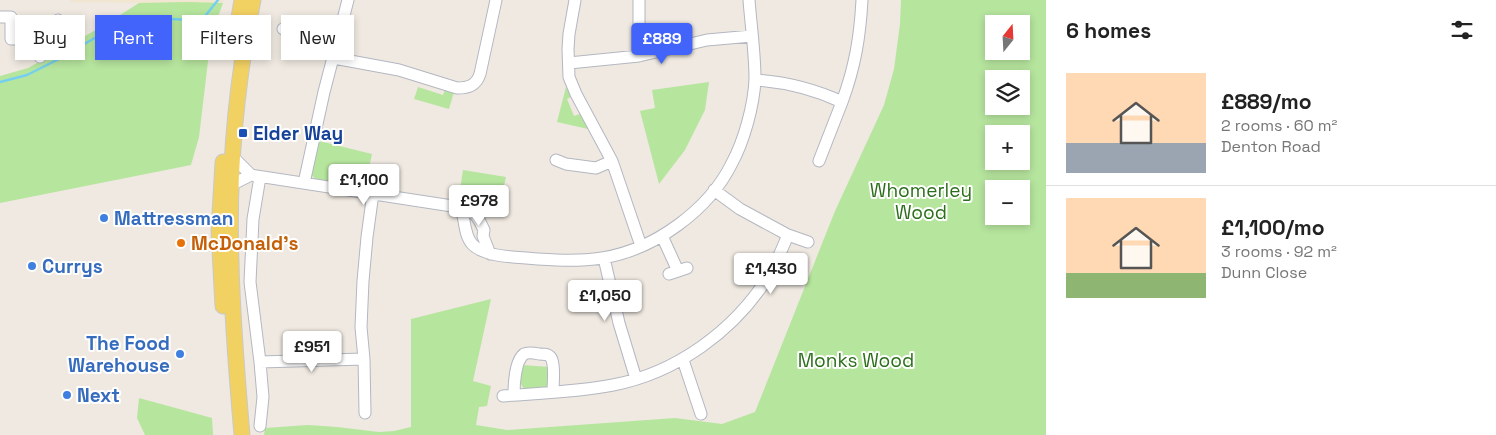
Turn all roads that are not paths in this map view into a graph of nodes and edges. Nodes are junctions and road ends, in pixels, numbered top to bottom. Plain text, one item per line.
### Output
1 (242, 0) edge
2 (253, 0) edge
3 (348, 0) edge
4 (496, 0) edge
5 (575, 0) edge
6 (639, 0) edge
7 (749, 0) edge
8 (862, 0) edge
9 (344, 15) edge
10 (0, 17) edge
11 (752, 36) junction
12 (15, 39) edge
13 (639, 56) junction
14 (333, 60) edge
15 (345, 60) edge
16 (569, 63) junction
17 (754, 80) junction
18 (842, 102) junction
19 (233, 157) junction
20 (556, 160) dead end
21 (612, 161) junction
22 (819, 161) dead end
23 (255, 176) junction
24 (304, 183) junction
25 (231, 185) junction
26 (714, 190) junction
27 (372, 193) junction
28 (461, 208) junction
29 (662, 236) junction
30 (788, 236) junction
31 (808, 242) dead end
32 (641, 246) junction
33 (490, 254) junction
34 (604, 258) junction
35 (678, 271) dead end
36 (364, 359) junction
37 (683, 360) junction
38 (260, 362) junction
39 (636, 379) junction
40 (553, 391) junction
41 (261, 409) junction
42 (240, 410) junction
43 (365, 413) dead end
44 (701, 414) dead end
45 (260, 426) dead end
46 (232, 435) edge
47 (242, 435) edge

1 - 46 main road
2 - 19 main road
3 - 9 street
4 - 15 street
5 - 16 street
6 - 13 street
7 - 11 street
8 - 18 street
10 - 12 street
11 - 13 street
11 - 17 street
13 - 16 street
14 - 24 street
16 - 21 street
17 - 18 street
17 - 26 street
18 - 22 street
19 - 23 street
19 - 25 main road
20 - 21 street
21 - 32 street
23 - 24 street
23 - 25 street
23 - 38 street
24 - 27 street
25 - 42 main road
26 - 29 street
26 - 30 street
27 - 28 street
27 - 36 street
28 - 33 street
28 - 33 street
29 - 32 street
29 - 35 street
30 - 31 street
30 - 37 street
32 - 34 street
33 - 34 street
34 - 39 street
36 - 38 street
36 - 43 street
37 - 39 street
37 - 44 street
38 - 41 street
39 - 40 street
40 - 40 street
41 - 42 street
41 - 45 street
42 - 47 main road

